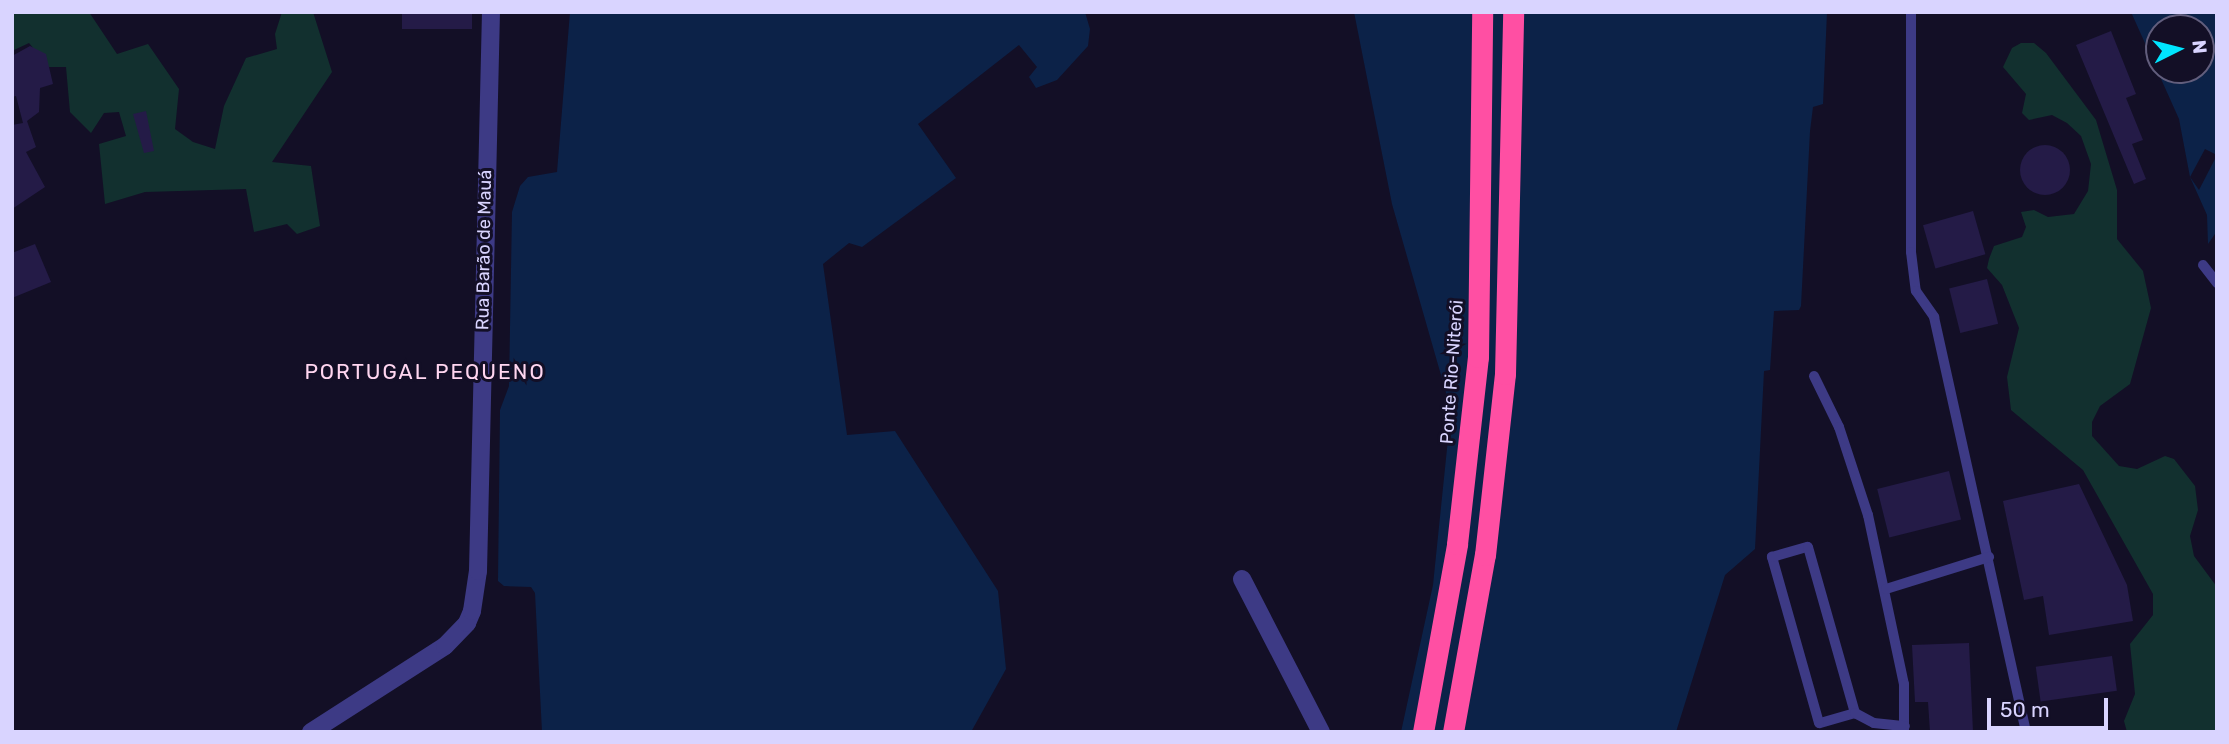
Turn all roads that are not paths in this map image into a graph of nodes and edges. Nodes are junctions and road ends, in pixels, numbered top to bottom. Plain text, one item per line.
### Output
1 (491, 12) edge
2 (1482, 12) edge
3 (1513, 12) edge
4 (1912, 12) edge
5 (2203, 265) dead end
6 (2217, 283) edge
7 (1814, 376) dead end
8 (1989, 556) junction
9 (1242, 579) dead end
10 (1886, 589) junction
11 (1855, 713) junction
12 (1904, 729) edge
13 (311, 732) edge
14 (1321, 732) edge
15 (1423, 732) edge
16 (1453, 732) edge
17 (2026, 732) edge

1 - 13 street, Rua Barão de Mauá
2 - 15 highway, Ponte Rio-Niterói
3 - 16 highway
4 - 8 lane
5 - 6 lane
7 - 10 lane
8 - 10 lane
8 - 17 lane
9 - 14 street
10 - 12 lane
11 - 11 lane
11 - 12 lane

